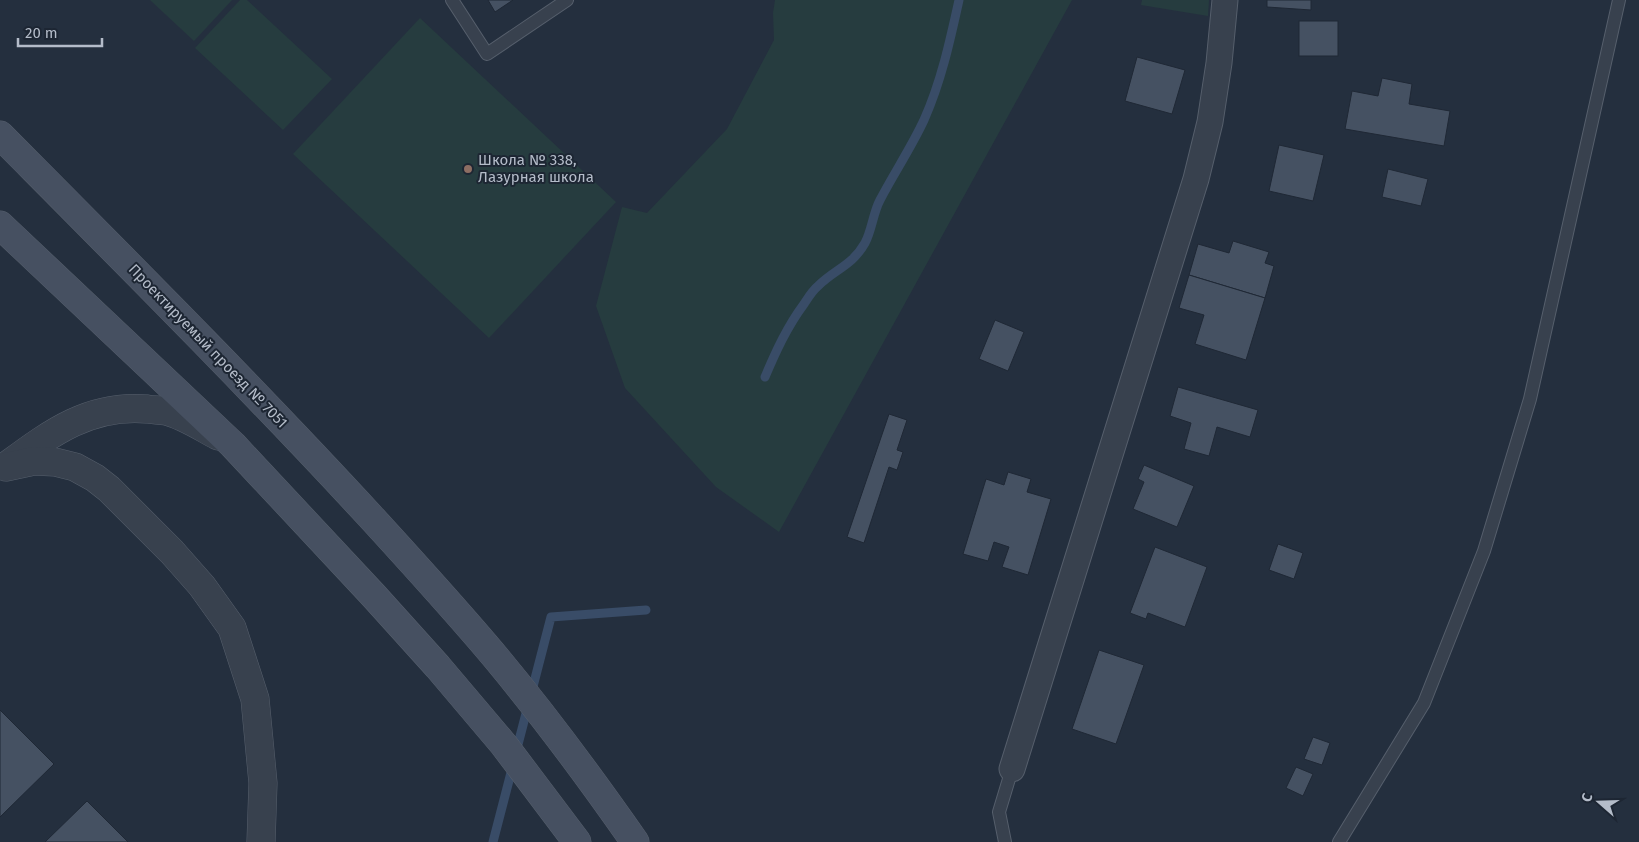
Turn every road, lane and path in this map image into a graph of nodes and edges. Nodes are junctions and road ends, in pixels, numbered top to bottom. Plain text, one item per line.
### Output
1 (452, 0) edge
2 (567, 0) edge
3 (1225, 0) edge
4 (1619, 0) edge
5 (0, 135) edge
6 (0, 225) edge
7 (233, 445) junction
8 (3, 469) edge
9 (1012, 769) joint
10 (261, 842) edge
11 (577, 842) edge
12 (635, 842) edge
13 (1005, 842) edge
14 (1339, 842) edge

1 - 2 lane
3 - 9 street
4 - 14 lane
5 - 12 main road, Проектируемый проезд № 7051
6 - 7 main road
7 - 8 street
7 - 11 main road
8 - 10 street
9 - 13 lane

